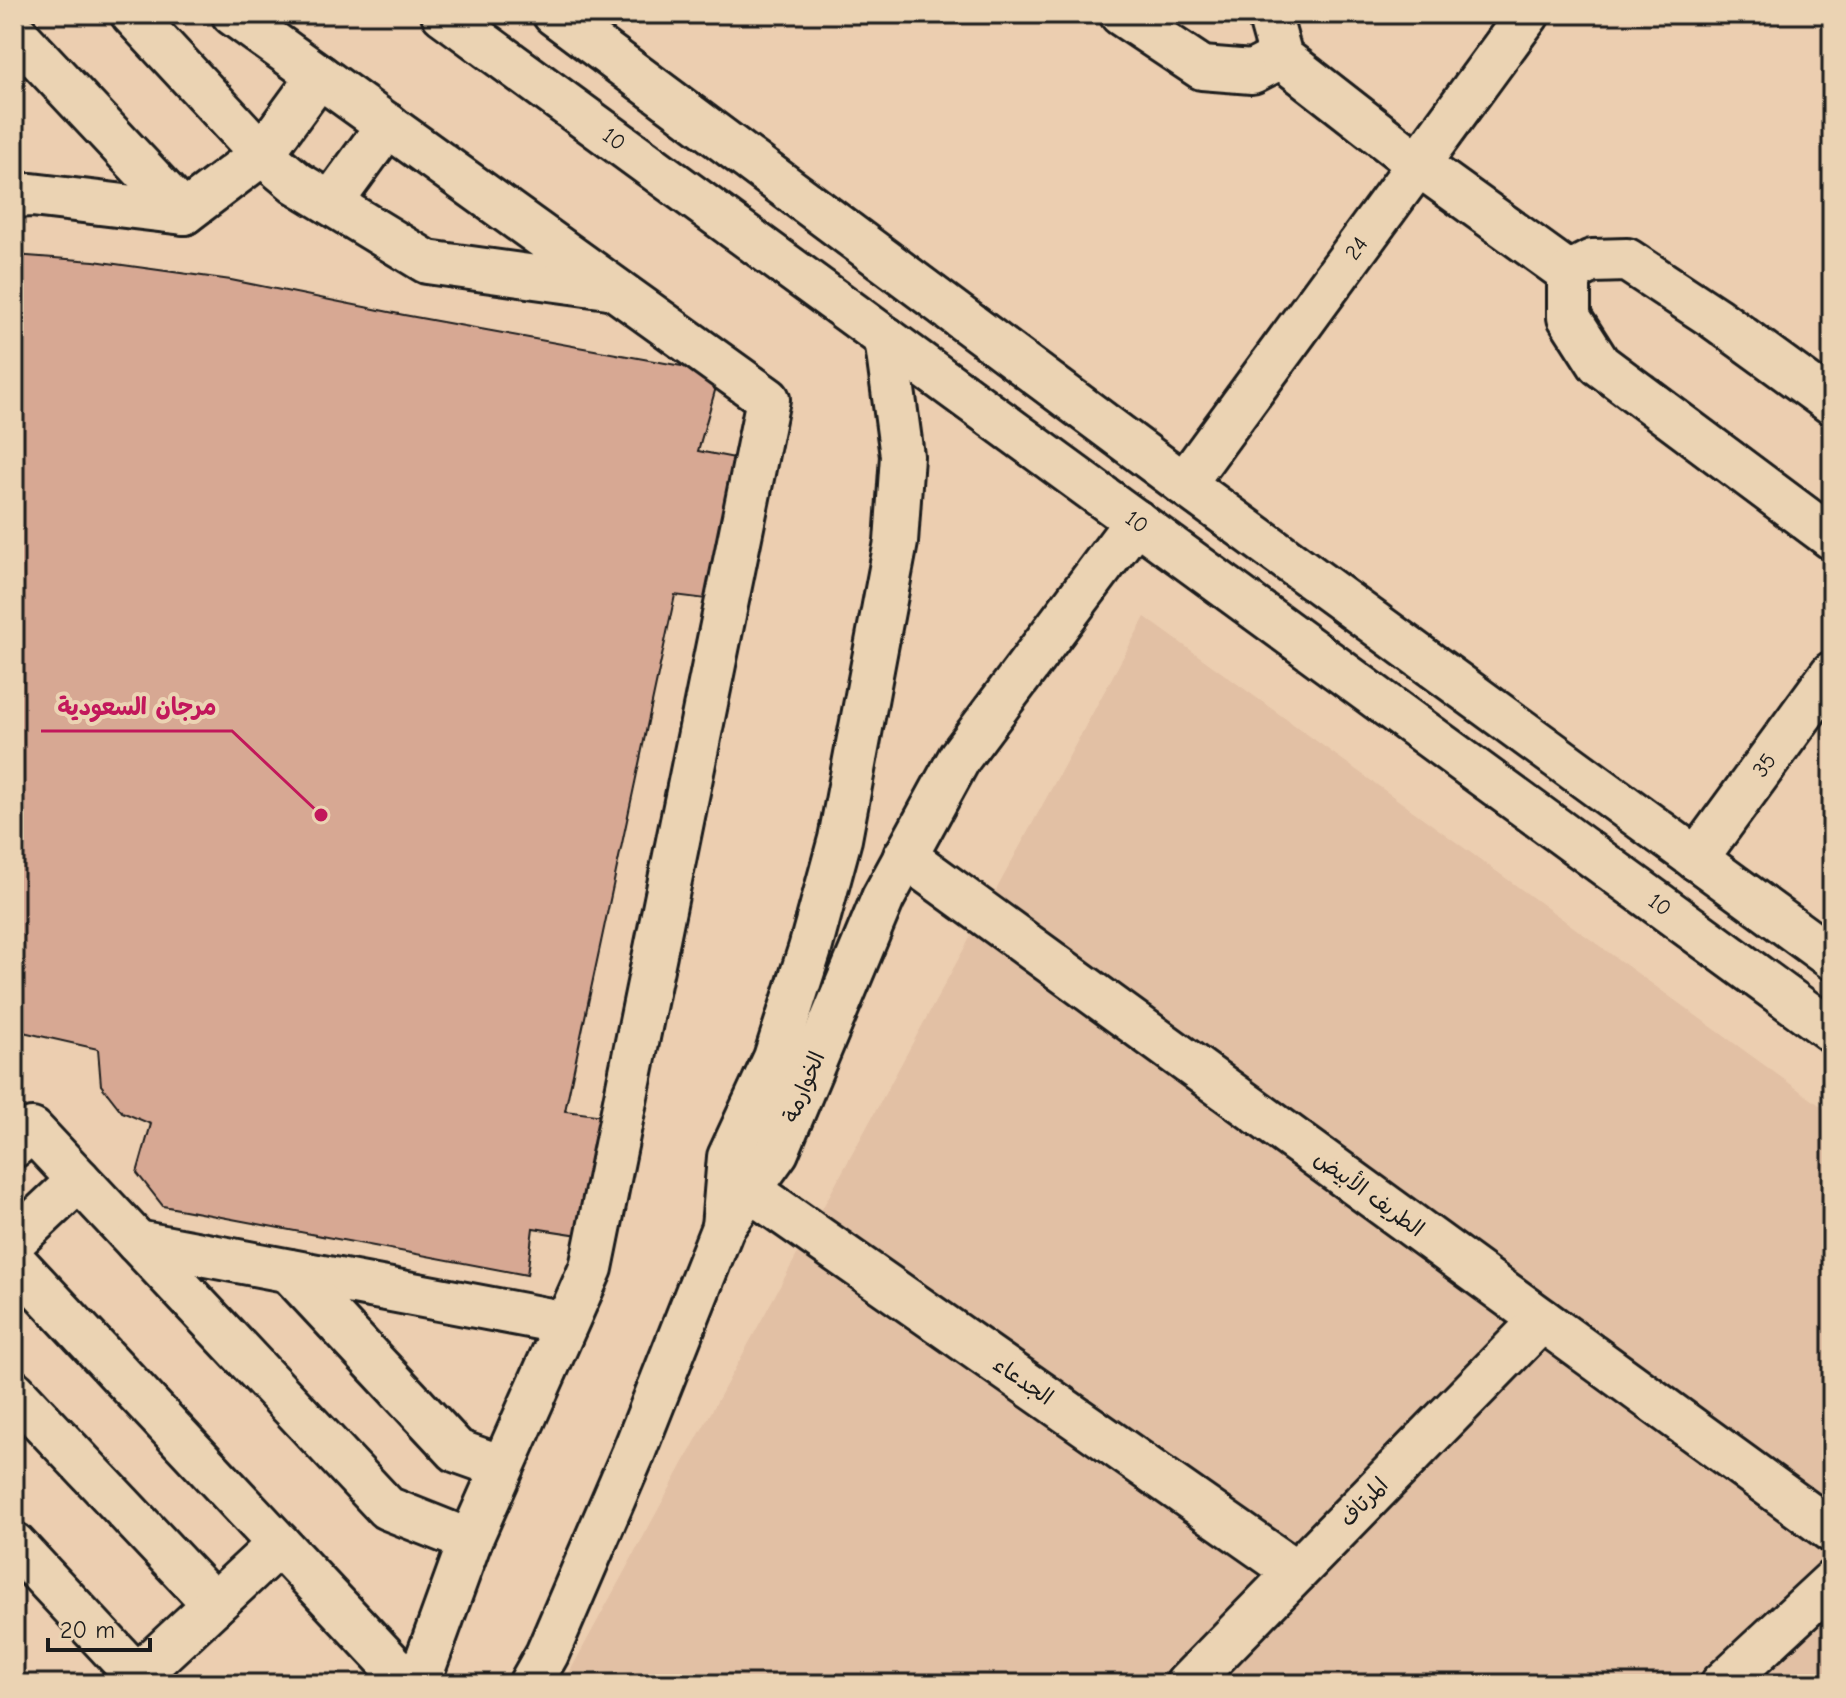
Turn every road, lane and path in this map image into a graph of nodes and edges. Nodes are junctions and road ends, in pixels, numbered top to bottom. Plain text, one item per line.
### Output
1 (132, 14) edge
2 (233, 14) edge
3 (443, 14) edge
4 (554, 14) edge
5 (1121, 14) edge
6 (1269, 14) edge
7 (1528, 14) edge
8 (14, 32) edge
9 (1281, 57) junction
10 (319, 76) junction
11 (388, 125) junction
12 (262, 154) junction
13 (1418, 164) junction
14 (20, 189) edge
15 (331, 203) junction
16 (184, 213) junction
17 (1569, 273) junction
18 (614, 288) junction
19 (886, 338) junction
20 (1832, 403) edge
21 (1184, 484) junction
22 (1136, 521) junction
23 (1832, 538) edge
24 (1832, 673) edge
25 (905, 856) junction
26 (1696, 859) junction
27 (1832, 958) edge
28 (1829, 1023) edge
29 (20, 1129) edge
30 (79, 1180) junction
31 (750, 1190) junction
32 (723, 1227) junction
33 (14, 1241) edge
34 (137, 1242) junction
35 (14, 1261) edge
36 (289, 1271) junction
37 (1542, 1320) junction
38 (566, 1323) junction
39 (14, 1392) edge
40 (502, 1467) junction
41 (1832, 1531) edge
42 (470, 1541) junction
43 (14, 1544) edge
44 (279, 1544) junction
45 (1296, 1572) junction
46 (1832, 1582) edge
47 (214, 1604) junction
48 (141, 1680) edge
49 (410, 1684) edge
50 (418, 1684) edge
51 (530, 1684) edge
52 (1187, 1684) edge
53 (1722, 1684) edge

1 - 12 street
2 - 10 street
3 - 19 street, 10
4 - 21 street
5 - 9 street
6 - 9 street
7 - 13 street, 24
8 - 16 street
9 - 13 street
10 - 11 street
10 - 12 street
11 - 15 street
11 - 18 street
12 - 15 street
12 - 16 street
13 - 17 street
13 - 21 street, 24
14 - 16 street
15 - 18 street
17 - 20 street
17 - 23 street
18 - 38 street
19 - 22 street, 10
19 - 32 street
21 - 26 street
22 - 25 street, الخوارمة
22 - 28 street, 10
24 - 26 street, 35
25 - 31 street, الخوارمة
25 - 37 street, الطريف الأبيض
26 - 27 street
29 - 30 street
30 - 33 street
30 - 34 street
31 - 32 street, الخوارمة
31 - 45 street, الجدعاء
32 - 51 street, الخوارمة
34 - 36 street
34 - 42 street
35 - 44 street
36 - 38 street
36 - 40 street
37 - 41 street, الطريف الأبيض
37 - 45 street, المرتاف
38 - 40 street
39 - 47 street
40 - 42 street
42 - 50 street
43 - 48 street
44 - 47 street
44 - 49 street
45 - 52 street, المرتاف
46 - 53 street
47 - 48 street

